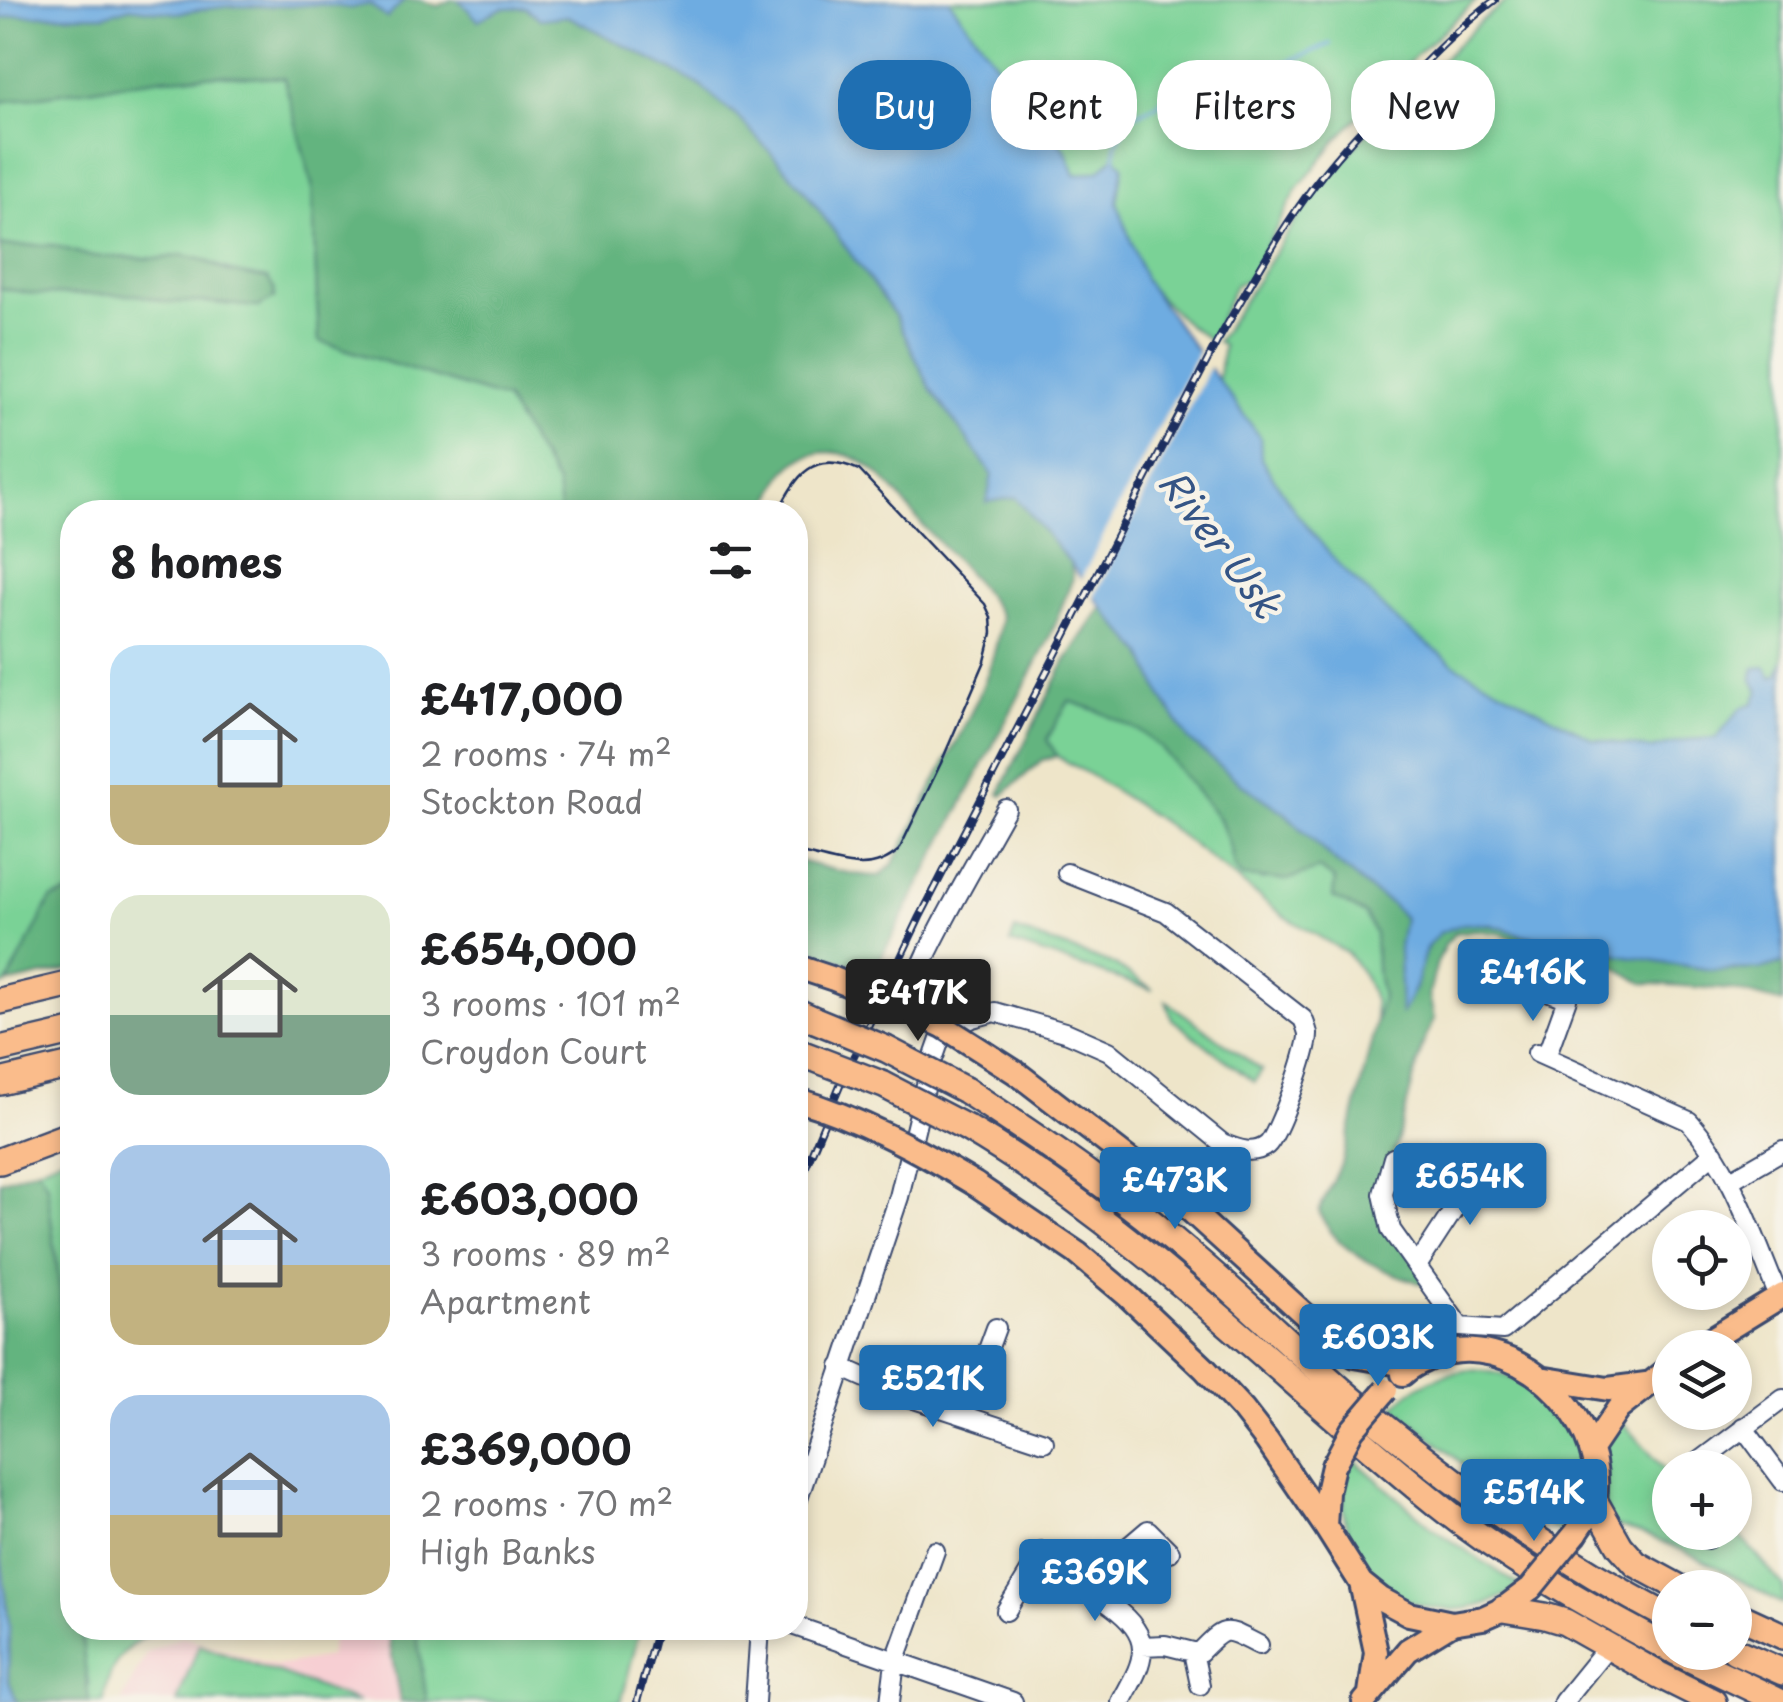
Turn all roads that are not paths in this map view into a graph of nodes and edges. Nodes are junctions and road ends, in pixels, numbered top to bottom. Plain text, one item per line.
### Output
1 (1006, 809) dead end
2 (1066, 873) dead end
3 (808, 971) edge
4 (1533, 985) dead end
5 (60, 987) edge
6 (0, 1001) edge
7 (808, 1017) edge
8 (943, 1031) junction
9 (60, 1034) edge
10 (0, 1049) edge
11 (808, 1056) edge
12 (60, 1068) edge
13 (0, 1082) edge
14 (808, 1105) edge
15 (60, 1138) edge
16 (1783, 1150) edge
17 (1714, 1153) junction
18 (1393, 1158) dead end
19 (0, 1161) edge
20 (1498, 1174) dead end
21 (1729, 1180) junction
22 (1417, 1266) junction
23 (1781, 1296) edge
24 (996, 1328) dead end
25 (1726, 1330) edge
26 (1411, 1366) junction
27 (841, 1367) junction
28 (1540, 1378) junction
29 (1652, 1381) edge
30 (1649, 1383) junction
31 (1783, 1399) edge
32 (964, 1415) junction
33 (1752, 1420) edge
34 (1738, 1430) edge
35 (1746, 1430) edge
36 (1044, 1442) dead end
37 (1591, 1448) junction
38 (1714, 1450) edge
39 (808, 1468) edge
40 (1783, 1481) edge
41 (1594, 1502) junction
42 (1325, 1526) junction
43 (935, 1551) dead end
44 (1170, 1552) dead end
45 (1652, 1573) edge
46 (1361, 1583) junction
47 (1080, 1587) junction
48 (1652, 1608) edge
49 (1502, 1610) junction
50 (1006, 1611) dead end
51 (1752, 1622) edge
52 (1452, 1624) junction
53 (808, 1631) edge
54 (1783, 1636) edge
55 (759, 1640) edge
56 (1652, 1640) edge
57 (1258, 1645) dead end
58 (1142, 1646) junction
59 (1193, 1652) junction
60 (1602, 1654) dead end
61 (1752, 1658) edge
62 (895, 1662) junction
63 (1713, 1670) edge
64 (1783, 1672) edge
65 (1200, 1685) dead end
66 (1367, 1697) edge
67 (755, 1702) edge
68 (890, 1702) edge
69 (1013, 1702) edge
70 (1120, 1702) edge
71 (1563, 1702) edge
72 (1713, 1702) edge
73 (1780, 1702) edge

1 - 8 street
2 - 8 street
3 - 26 main road, bridge
4 - 17 street
5 - 6 highway
7 - 48 highway, bridge
8 - 27 street
9 - 10 highway
11 - 56 highway, bridge
12 - 13 highway
14 - 42 main road, bridge
15 - 19 highway
16 - 21 street
17 - 21 street
17 - 22 street
18 - 22 street
20 - 22 street
21 - 23 street
23 - 25 main road
24 - 32 street
26 - 28 main road
26 - 42 main road, bridge
27 - 32 street
27 - 39 street
28 - 30 main road
28 - 37 main road
29 - 30 main road
30 - 37 main road
31 - 33 street
32 - 36 street
34 - 38 street
35 - 40 street
37 - 41 main road
41 - 45 highway
41 - 49 main road, bridge
42 - 46 main road
43 - 62 street
44 - 47 street
46 - 52 main road
46 - 66 main road
47 - 50 street
47 - 58 street
49 - 52 main road
49 - 72 highway
51 - 54 highway
52 - 66 main road
53 - 62 street
55 - 67 street
57 - 59 street
58 - 59 street
58 - 70 street
59 - 65 street
60 - 71 street
61 - 64 highway
62 - 68 street
62 - 69 street
63 - 73 highway

